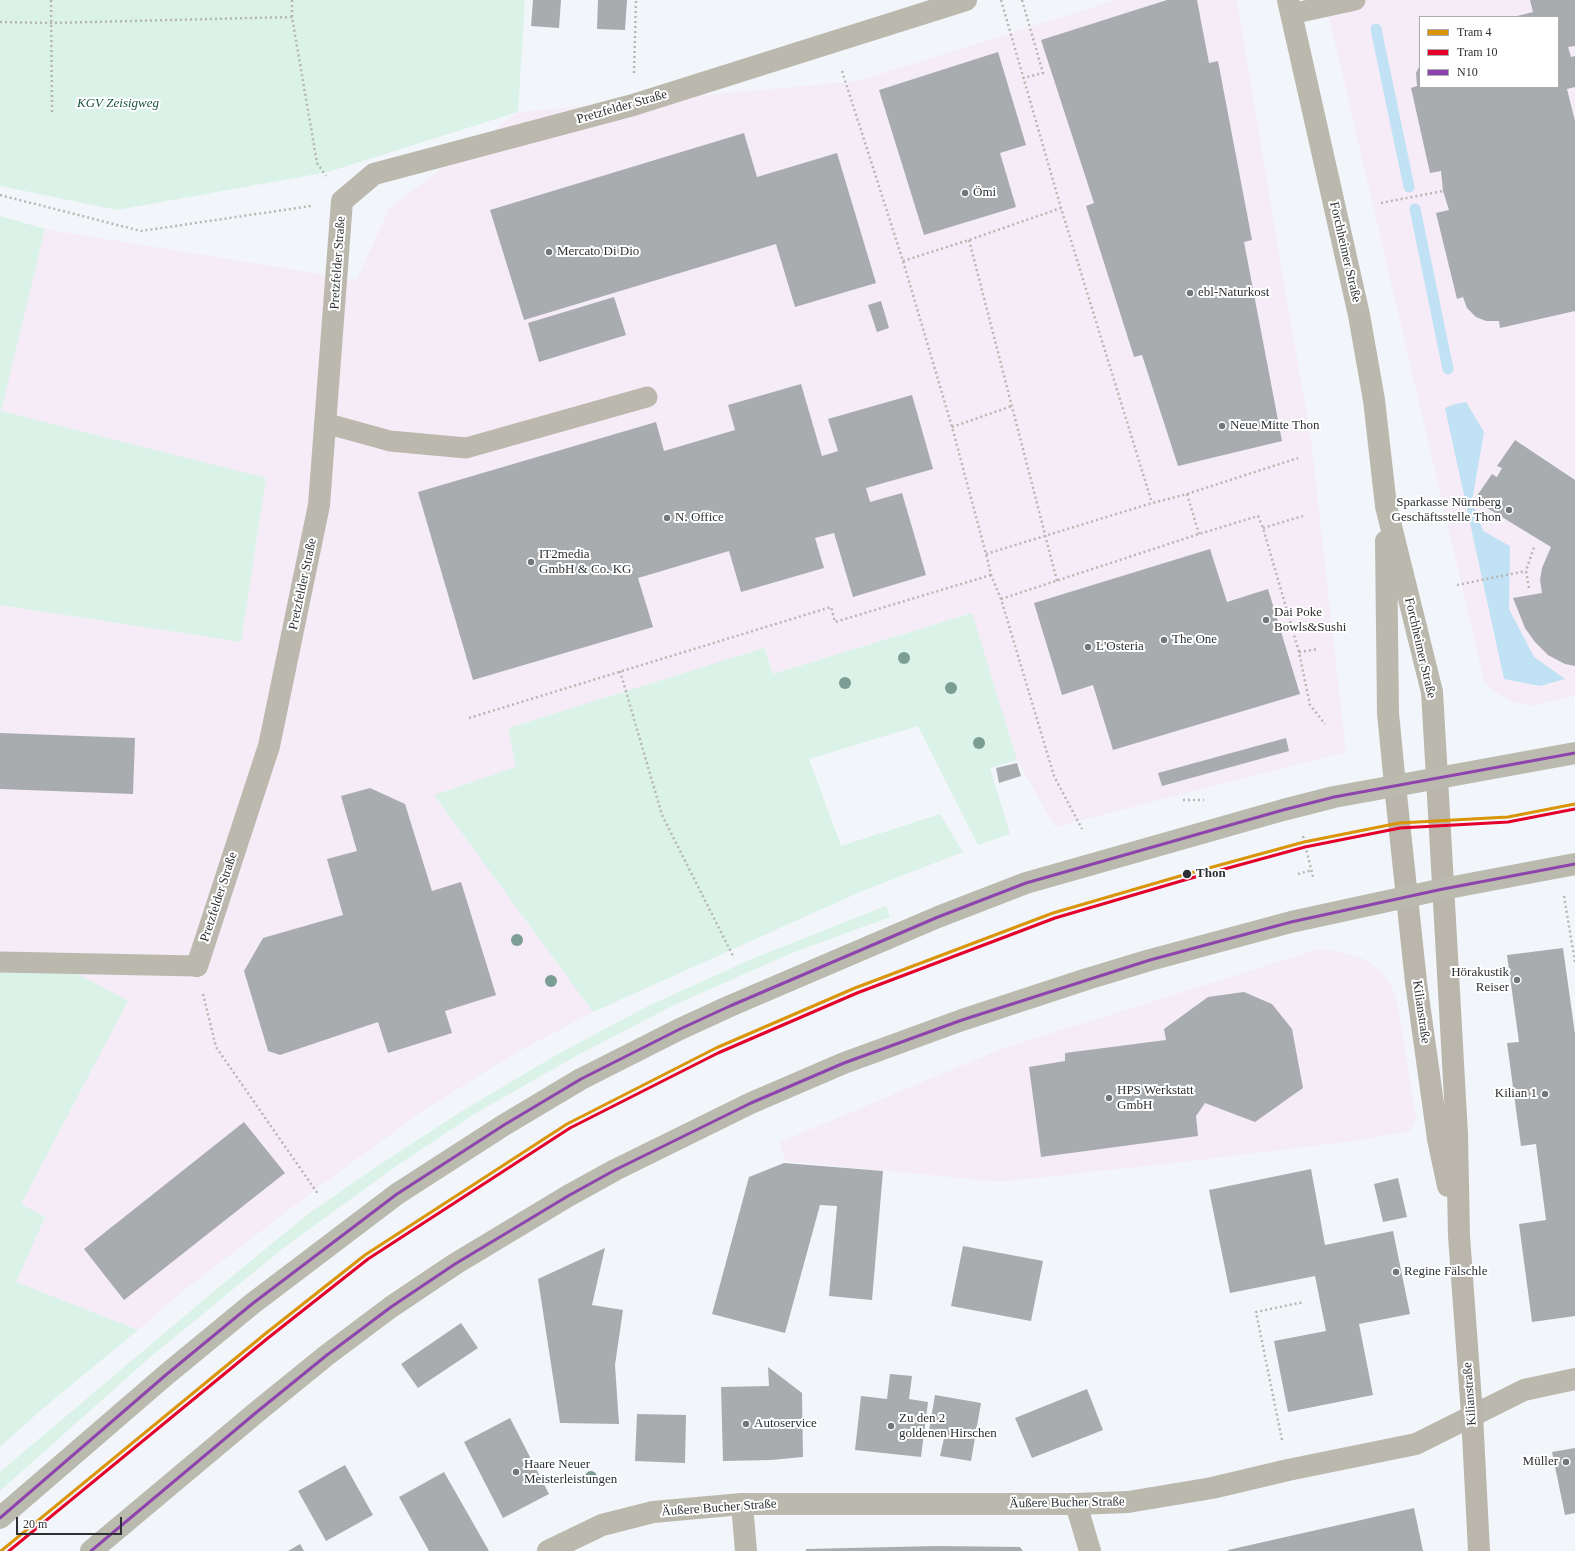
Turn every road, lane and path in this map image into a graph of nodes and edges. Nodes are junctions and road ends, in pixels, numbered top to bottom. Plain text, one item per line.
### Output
1 (51, 0) edge
2 (292, 0) edge
3 (636, 0) edge
4 (966, 0) edge
5 (1001, 0) edge
6 (1022, 0) edge
7 (1355, 0) edge
8 (1290, 7) edge
9 (292, 17) junction
10 (0, 22) edge
11 (51, 23) junction
12 (832, 42) junction
13 (1023, 78) junction
14 (633, 105) junction
15 (52, 112) dead end
16 (1443, 191) dead end
17 (0, 195) edge
18 (342, 201) junction
19 (1381, 203) dead end
20 (1061, 208) junction
21 (969, 240) junction
22 (903, 261) junction
23 (647, 397) dead end
24 (1012, 406) junction
25 (325, 423) junction
26 (952, 427) junction
27 (1298, 458) dead end
28 (1187, 494) junction
29 (1152, 504) junction
30 (1386, 506) junction
31 (1303, 516) dead end
32 (1263, 528) junction
33 (1199, 534) junction
34 (1045, 537) junction
35 (1534, 547) dead end
36 (986, 554) junction
37 (1526, 571) junction
38 (990, 575) junction
39 (1057, 581) junction
40 (1457, 585) dead end
41 (1529, 588) dead end
42 (1001, 599) junction
43 (1318, 649) dead end
44 (1299, 652) junction
45 (620, 671) junction
46 (469, 718) dead end
47 (1325, 724) dead end
48 (1575, 753) edge
49 (1437, 778) junction
50 (1395, 785) junction
51 (1082, 829) dead end
52 (1302, 834) dead end
53 (1575, 864) edge
54 (1312, 870) junction
55 (1298, 874) dead end
56 (1313, 876) dead end
57 (1443, 889) junction
58 (1564, 893) dead end
59 (1408, 896) junction
60 (734, 958) dead end
61 (0, 962) edge
62 (1575, 962) edge
63 (197, 966) junction
64 (318, 1194) dead end
65 (1459, 1236) junction
66 (1304, 1302) dead end
67 (1575, 1379) edge
68 (1472, 1415) junction
69 (1288, 1470) junction
70 (742, 1504) junction
71 (1076, 1504) junction
72 (0, 1518) edge
73 (92, 1551) edge
74 (548, 1551) edge
75 (746, 1551) edge
76 (1090, 1551) edge
77 (1479, 1551) edge

1 - 11 path
2 - 9 path
3 - 14 path
4 - 12 street, Pretzfelder Straße
5 - 13 path
6 - 13 path
7 - 8 lane
8 - 30 street, Forchheimer Straße
9 - 11 path
9 - 18 path
10 - 11 path
11 - 15 path
12 - 14 street, Pretzfelder Straße
12 - 22 path
13 - 20 path
14 - 18 street, Pretzfelder Straße
16 - 19 path
17 - 18 path
18 - 25 street, Pretzfelder Straße
20 - 21 path
20 - 29 path
21 - 22 path
21 - 24 path
22 - 26 path
23 - 25 lane
24 - 26 path
24 - 34 path
25 - 63 street, Pretzfelder Straße
26 - 36 path
27 - 28 path
28 - 29 path
28 - 33 path
29 - 34 path
30 - 49 street, Forchheimer Straße
30 - 50 street, Forchheimer Straße
31 - 32 path
32 - 33 path
32 - 44 path
33 - 39 path
34 - 36 path
34 - 39 path
35 - 37 path
36 - 38 path
37 - 40 path
37 - 41 path
38 - 42 path
38 - 45 path
39 - 42 path
42 - 51 path
43 - 44 path
44 - 47 path
45 - 46 path
45 - 60 path
48 - 49 main road
49 - 50 main road
49 - 57 main road, Forchheimer Straße
50 - 59 main road, Kilianstraße
50 - 72 main road
52 - 54 path
53 - 57 main road
54 - 55 path
54 - 56 path
57 - 59 main road
57 - 65 main road, Kilianstraße
58 - 62 path
59 - 65 main road, Kilianstraße
59 - 73 main road
61 - 63 lane
63 - 64 path
65 - 68 main road, Kilianstraße
66 - 69 path
67 - 68 street, Äußere Bucher Straße
68 - 69 street, Äußere Bucher Straße
68 - 77 main road, Kilianstraße
69 - 71 street, Äußere Bucher Straße
70 - 71 street, Äußere Bucher Straße
70 - 74 street, Äußere Bucher Straße
70 - 75 street
71 - 76 street

